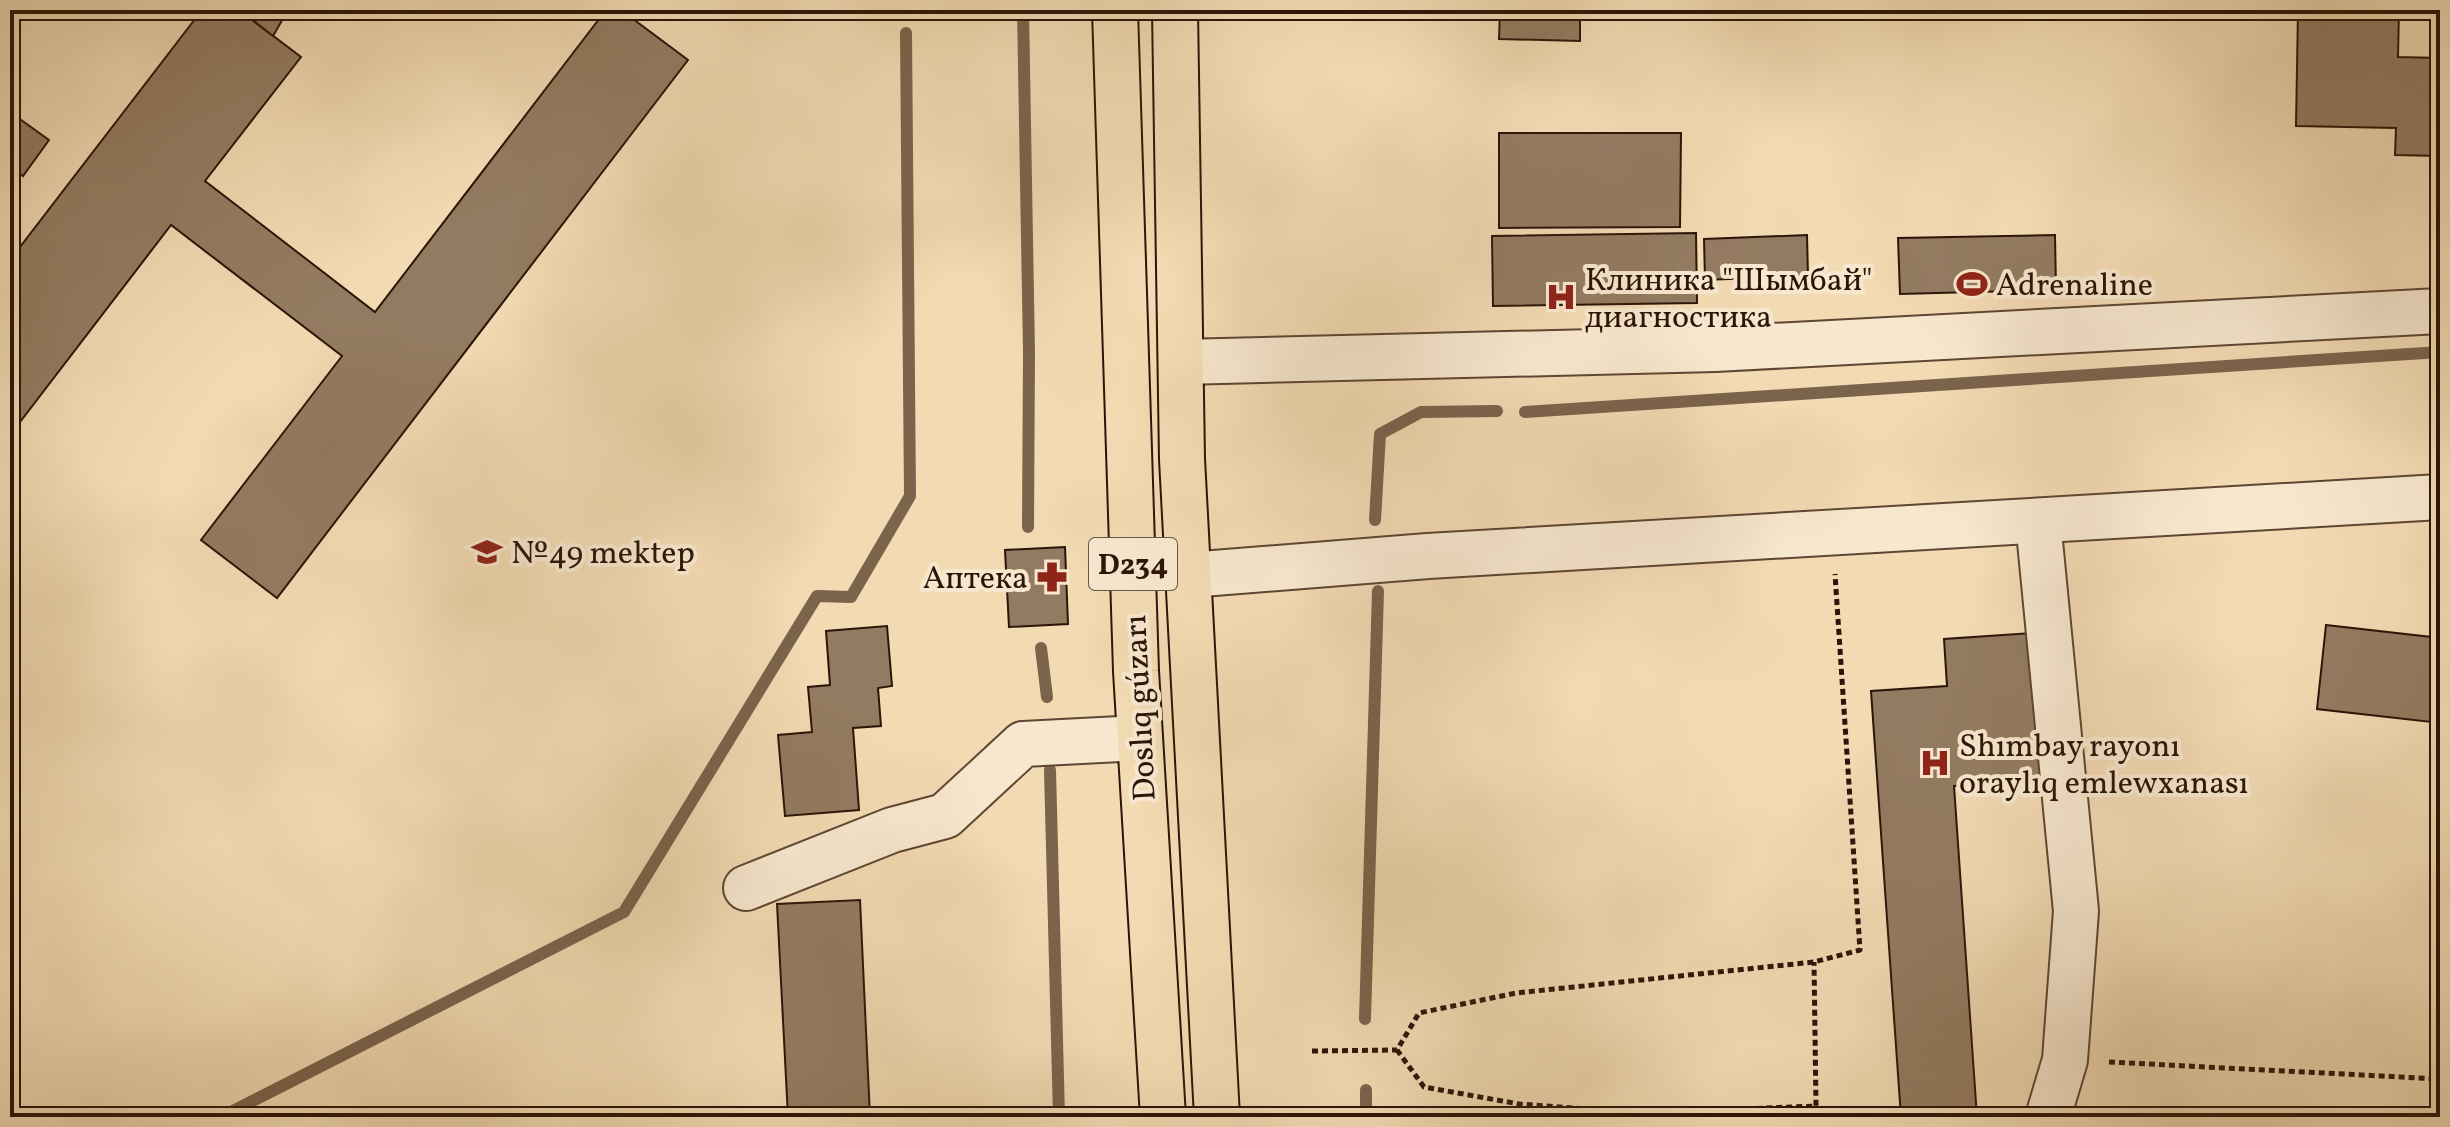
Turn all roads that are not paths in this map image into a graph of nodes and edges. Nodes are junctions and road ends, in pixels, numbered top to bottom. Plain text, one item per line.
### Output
1 (1115, 10) edge
2 (1175, 10) edge
3 (2440, 311) edge
4 (1181, 362) junction
5 (2440, 497) edge
6 (2038, 521) junction
7 (1189, 575) junction
8 (1191, 622) junction
9 (1135, 626) junction
10 (1140, 738) junction
11 (746, 888) dead end
12 (1163, 1117) edge
13 (1217, 1117) edge
14 (2048, 1117) edge

1 - 9 main road, Doslıq gúzarı / D234
2 - 4 main road, Doslıq gúzarı / D234
3 - 4 street
4 - 7 main road, Doslıq gúzarı / D234
5 - 6 street
6 - 7 street
6 - 14 street
7 - 8 main road, Doslıq gúzarı / D234
8 - 9 main road
8 - 13 main road, Doslıq gúzarı / D234
9 - 10 main road, Doslıq gúzarı / D234
10 - 11 street
10 - 12 main road, Doslıq gúzarı / D234

